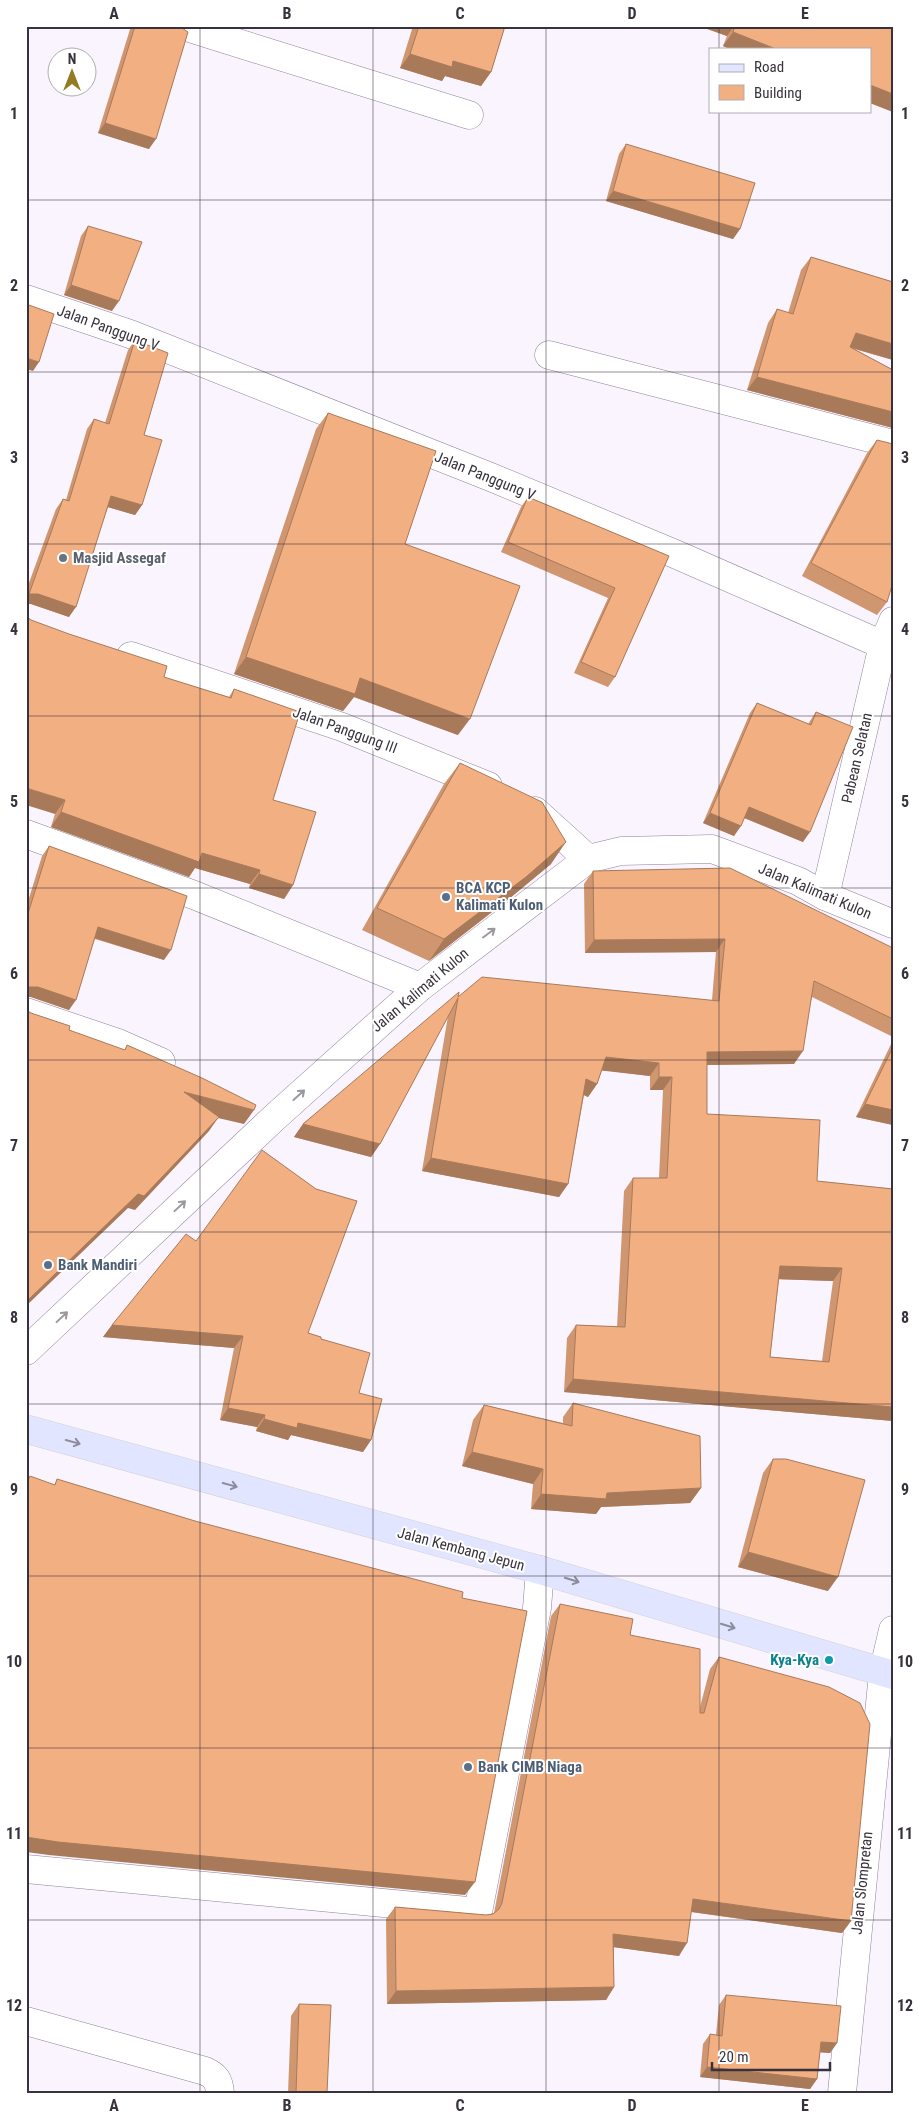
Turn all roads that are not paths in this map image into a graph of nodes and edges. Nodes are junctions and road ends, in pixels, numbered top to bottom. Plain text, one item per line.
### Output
1 (184, 26) edge
2 (469, 115) dead end
3 (26, 299) edge
4 (549, 355) dead end
5 (893, 444) edge
6 (888, 633) edge
7 (103, 647) edge
8 (26, 834) edge
9 (588, 859) junction
10 (825, 896) junction
11 (893, 924) edge
12 (420, 987) junction
13 (26, 1012) edge
14 (181, 1070) edge
15 (249, 1104) edge
16 (274, 1117) junction
17 (26, 1351) edge
18 (26, 1429) edge
19 (540, 1570) junction
20 (893, 1630) edge
21 (888, 1674) edge
22 (26, 1869) edge
23 (26, 2021) edge
24 (220, 2093) edge
25 (842, 2093) edge

1 - 2 street
3 - 6 street, Jalan Panggung V
4 - 5 street
6 - 10 street, Pabean Selatan
7 - 9 street, Jalan Panggung III
8 - 12 street
9 - 10 street, Jalan Kalimati Kulon
12 -> 9 street, Jalan Kalimati Kulon
10 - 11 street, Jalan Kalimati Kulon
16 -> 12 street, Jalan Kalimati Kulon
13 - 14 street
15 - 16 street
17 -> 16 street, Jalan Kalimati Kulon
18 -> 19 main road, Jalan Kembang Jepun
19 -> 21 main road, Jalan Kembang Jepun
19 - 22 street
20 - 21 street, Jalan Slompretan
21 - 25 street, Jalan Slompretan
23 - 24 street

